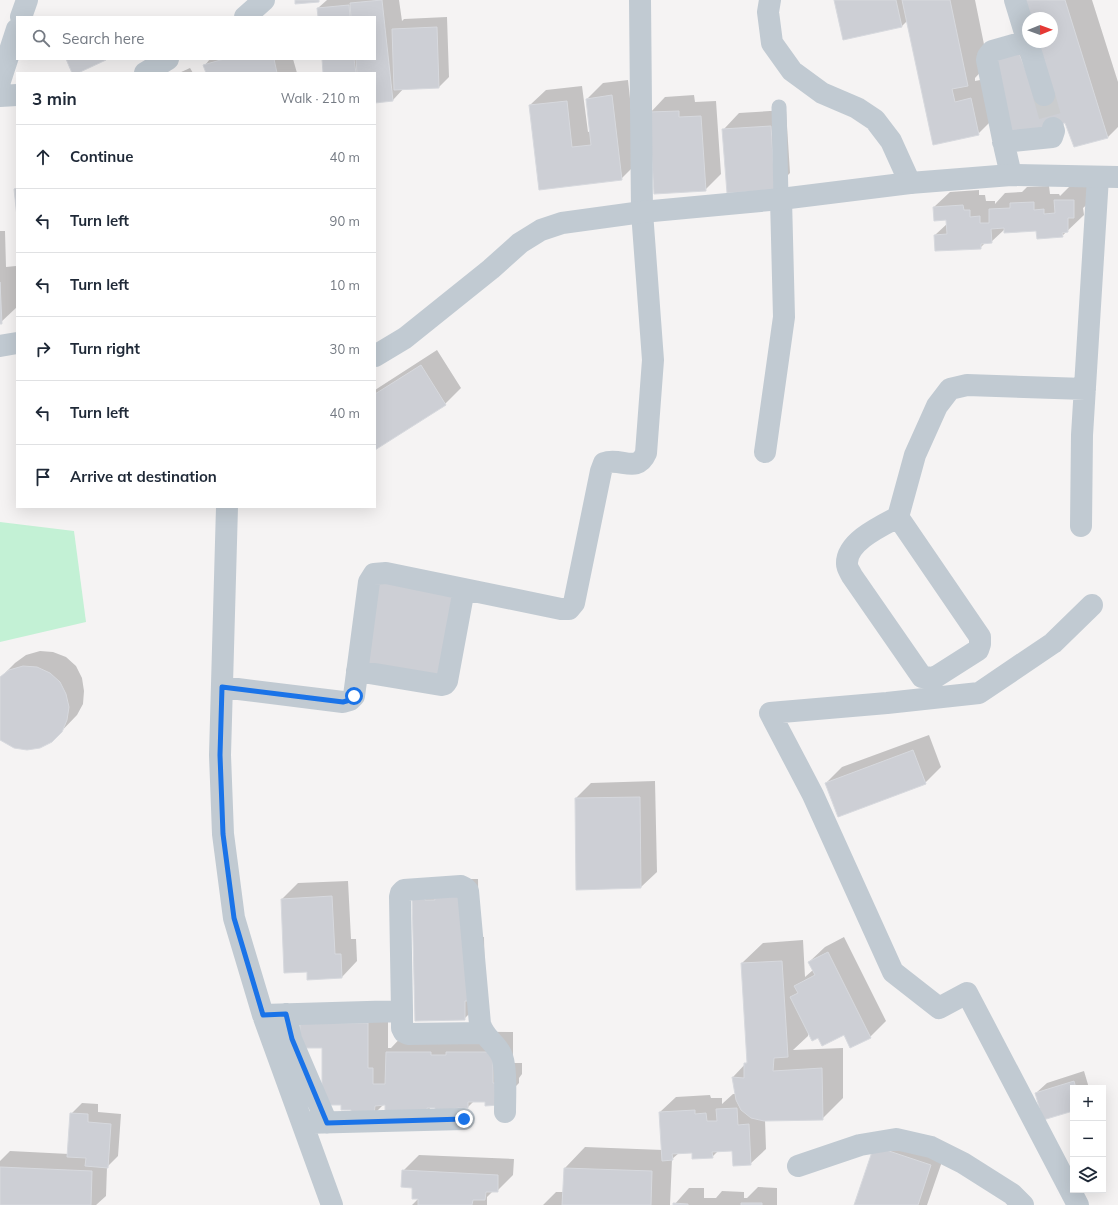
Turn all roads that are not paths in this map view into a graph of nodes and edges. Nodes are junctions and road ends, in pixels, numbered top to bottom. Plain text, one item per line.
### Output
1 (27, 0) edge
2 (264, 0) edge
3 (640, 0) edge
4 (770, 0) edge
5 (1015, 0) edge
6 (21, 16) edge
7 (246, 16) edge
8 (1022, 24) edge
9 (16, 33) edge
10 (1022, 42) edge
11 (1029, 48) edge
12 (166, 60) edge
13 (147, 72) edge
14 (0, 81) edge
15 (16, 95) edge
16 (1044, 95) tunnel mouth
17 (0, 96) edge
18 (779, 107) dead end
19 (1053, 128) dead end
20 (1003, 142) junction
21 (1011, 175) junction
22 (1108, 177) edge
23 (910, 183) junction
24 (781, 199) junction
25 (642, 212) junction
26 (16, 343) edge
27 (0, 346) edge
28 (376, 355) edge
29 (1085, 389) junction
30 (765, 452) dead end
31 (227, 508) edge
32 (898, 517) junction
33 (1081, 526) dead end
34 (464, 589) junction
35 (1092, 605) dead end
36 (357, 671) junction
37 (222, 687) junction
38 (402, 1011) junction
39 (286, 1014) junction
40 (263, 1015) junction
41 (483, 1033) junction
42 (505, 1112) dead end
43 (464, 1119) dead end
44 (302, 1123) junction
45 (327, 1123) junction
46 (798, 1166) dead end
47 (332, 1205) edge
48 (1023, 1205) edge
49 (1078, 1205) edge

1 - 6 street
2 - 7 street
3 - 25 street
4 - 23 street
5 - 8 street
9 - 14 street
10 - 20 street
11 - 16 street
12 - 13 street
15 - 17 street
18 - 24 lane
19 - 20 street
20 - 21 street
21 - 22 street
21 - 23 street
22 - 29 street
23 - 24 street
24 - 25 street
24 - 30 street
25 - 28 street
25 - 34 street
26 - 27 street
29 - 32 street
29 - 33 street
31 - 37 street
32 - 32 street
34 - 36 street
34 - 36 street
35 - 49 street
36 - 37 street
37 - 40 street
38 - 39 street
38 - 41 street
38 - 41 street
39 - 40 street
39 - 45 street
40 - 44 street
41 - 42 street
43 - 45 street
44 - 45 street
44 - 47 street
46 - 48 street

